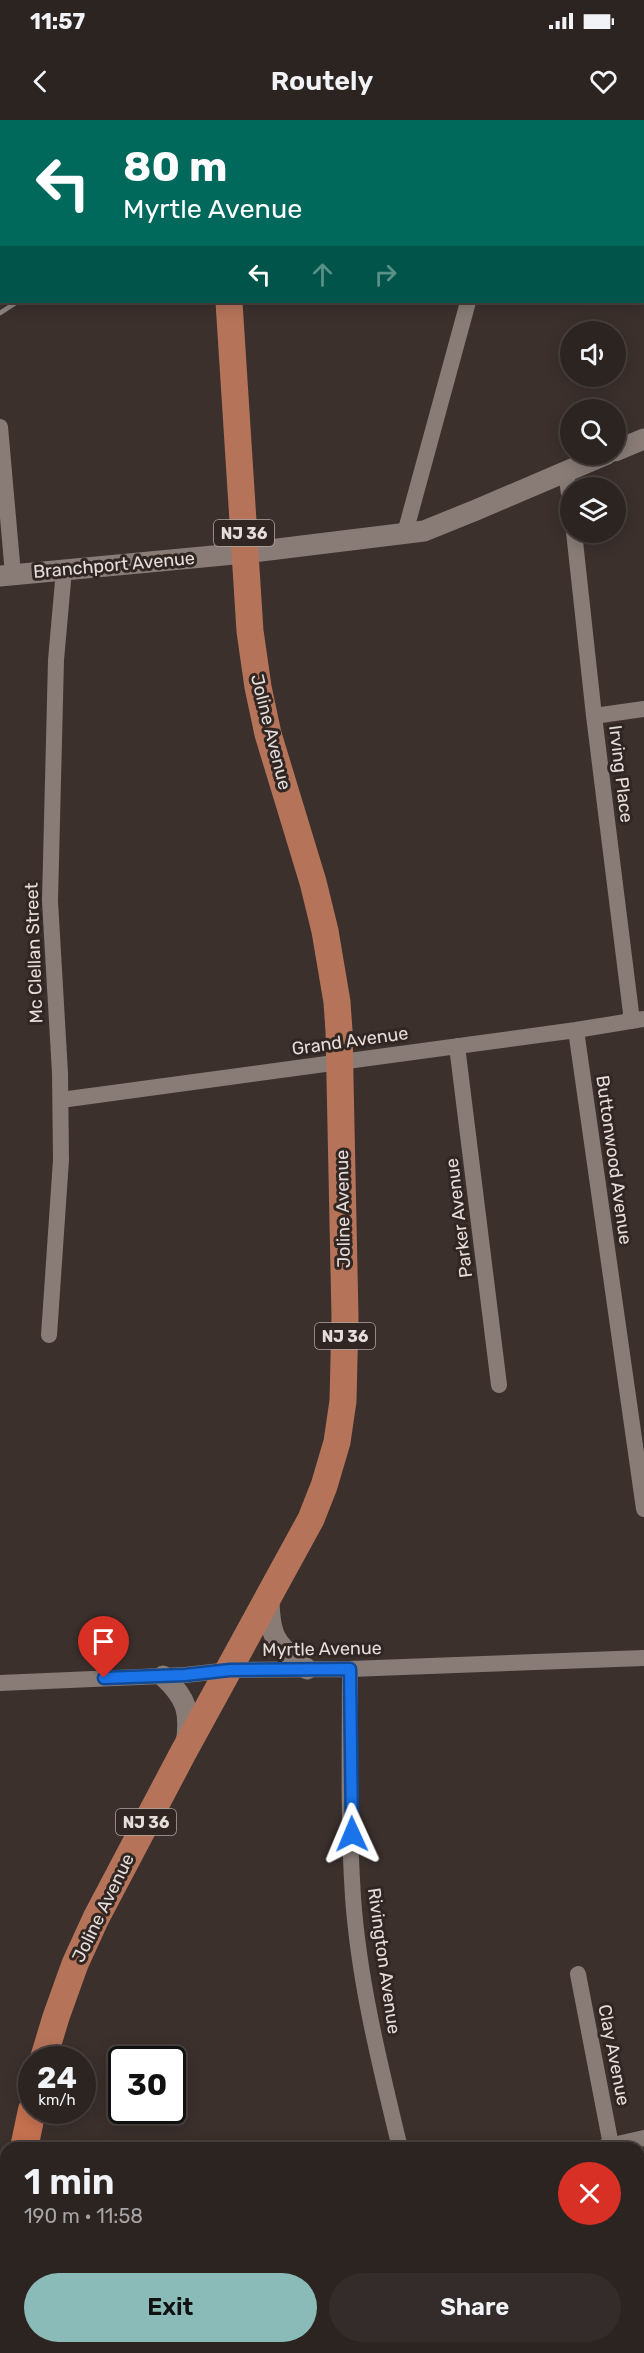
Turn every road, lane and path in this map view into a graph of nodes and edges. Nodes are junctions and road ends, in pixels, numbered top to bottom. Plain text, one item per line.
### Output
1 (229, 303) edge
2 (468, 303) edge
3 (0, 427) edge
4 (644, 439) edge
5 (626, 446) edge
6 (580, 465) edge
7 (566, 471) junction
8 (567, 477) edge
9 (405, 533) junction
10 (575, 543) edge
11 (245, 553) junction
12 (64, 570) junction
13 (6, 575) edge
14 (644, 709) edge
15 (594, 716) junction
16 (638, 1020) edge
17 (576, 1030) junction
18 (457, 1046) junction
19 (339, 1062) junction
20 (61, 1100) junction
21 (49, 1335) dead end
22 (499, 1385) dead end
23 (644, 1509) edge
24 (269, 1595) junction
25 (644, 1658) edge
26 (307, 1669) junction
27 (350, 1669) junction
28 (230, 1670) junction
29 (163, 1676) junction
30 (0, 1683) edge
31 (185, 1749) junction
32 (578, 1974) dead end
33 (48, 2046) edge
34 (30, 2124) edge
35 (32, 2124) edge
36 (644, 2138) edge
37 (25, 2142) edge
38 (30, 2142) edge
39 (399, 2142) edge
40 (604, 2142) edge
41 (624, 2142) edge

1 - 11 main road, Joline Avenue / NJ 36
2 - 9 street
3 - 13 street
4 - 5 street
6 - 7 street, Branchport Avenue
7 - 8 street
7 - 9 street, Branchport Avenue
9 - 11 street, Branchport Avenue
10 - 15 street, Irving Place
11 - 12 street, Branchport Avenue
11 - 19 main road, Joline Avenue / NJ 36
12 - 13 street, Branchport Avenue
12 - 20 street, Mc Clellan Street
14 - 15 street
15 - 16 street, Irving Place
16 - 17 street, Grand Avenue
17 - 18 street, Grand Avenue
17 - 23 street, Buttonwood Avenue
18 - 19 street, Grand Avenue
18 - 22 street, Parker Avenue
19 - 20 street, Grand Avenue
19 - 24 main road, Joline Avenue / NJ 36
20 - 21 street, Mc Clellan Street
24 - 26 street
24 - 28 main road, Joline Avenue / NJ 36
25 - 27 street, Myrtle Avenue
26 - 27 street, Myrtle Avenue
26 - 28 street, Myrtle Avenue
27 - 39 street, Rivington Avenue
28 - 29 street, Myrtle Avenue
28 - 31 main road, Joline Avenue / NJ 36
29 - 30 street, Myrtle Avenue
29 - 31 street
31 - 33 main road, Joline Avenue / NJ 36
32 - 40 street, Clay Avenue
34 - 37 highway
35 - 38 highway
36 - 41 street

